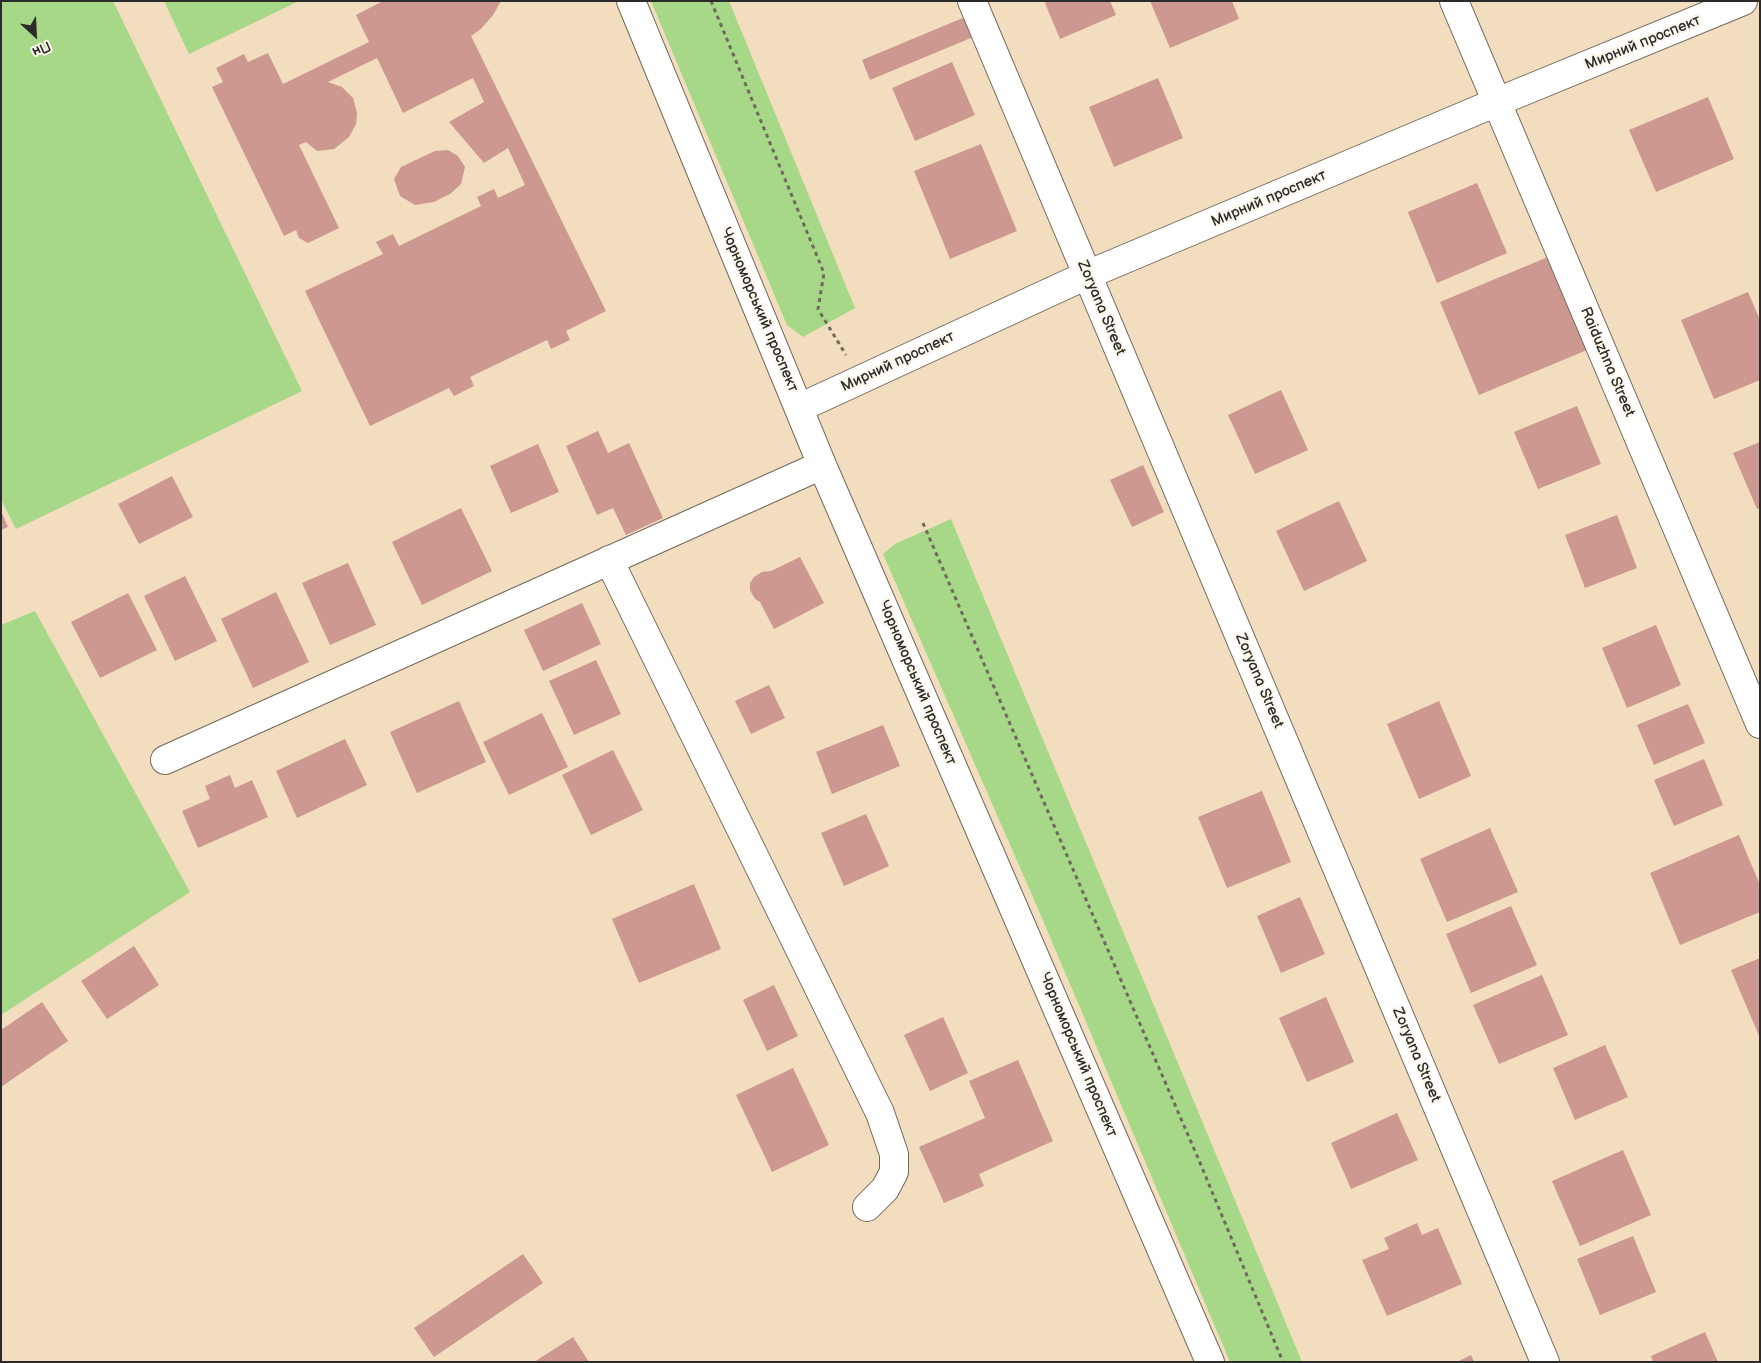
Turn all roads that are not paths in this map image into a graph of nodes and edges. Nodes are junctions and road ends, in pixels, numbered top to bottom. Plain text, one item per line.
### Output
1 (631, 1) edge
2 (972, 1) edge
3 (1454, 1) edge
4 (1743, 1) edge
5 (1497, 102) junction
6 (1088, 275) junction
7 (800, 408) junction
8 (822, 466) junction
9 (608, 560) junction
10 (1760, 724) edge
11 (165, 760) dead end
12 (867, 1206) dead end
13 (1210, 1362) edge
14 (1545, 1362) edge

1 - 7 street, Чорноморський проспект
2 - 6 street, Zoryana Street
3 - 5 street, Raiduzhna Street
4 - 5 street, Мирний проспект
5 - 6 street, Мирний проспект
5 - 10 street, Raiduzhna Street
6 - 7 street, Мирний проспект
6 - 14 street, Zoryana Street
7 - 8 street, Чорноморський проспект
8 - 9 street
8 - 13 street, Чорноморський проспект
9 - 11 street
9 - 12 street

